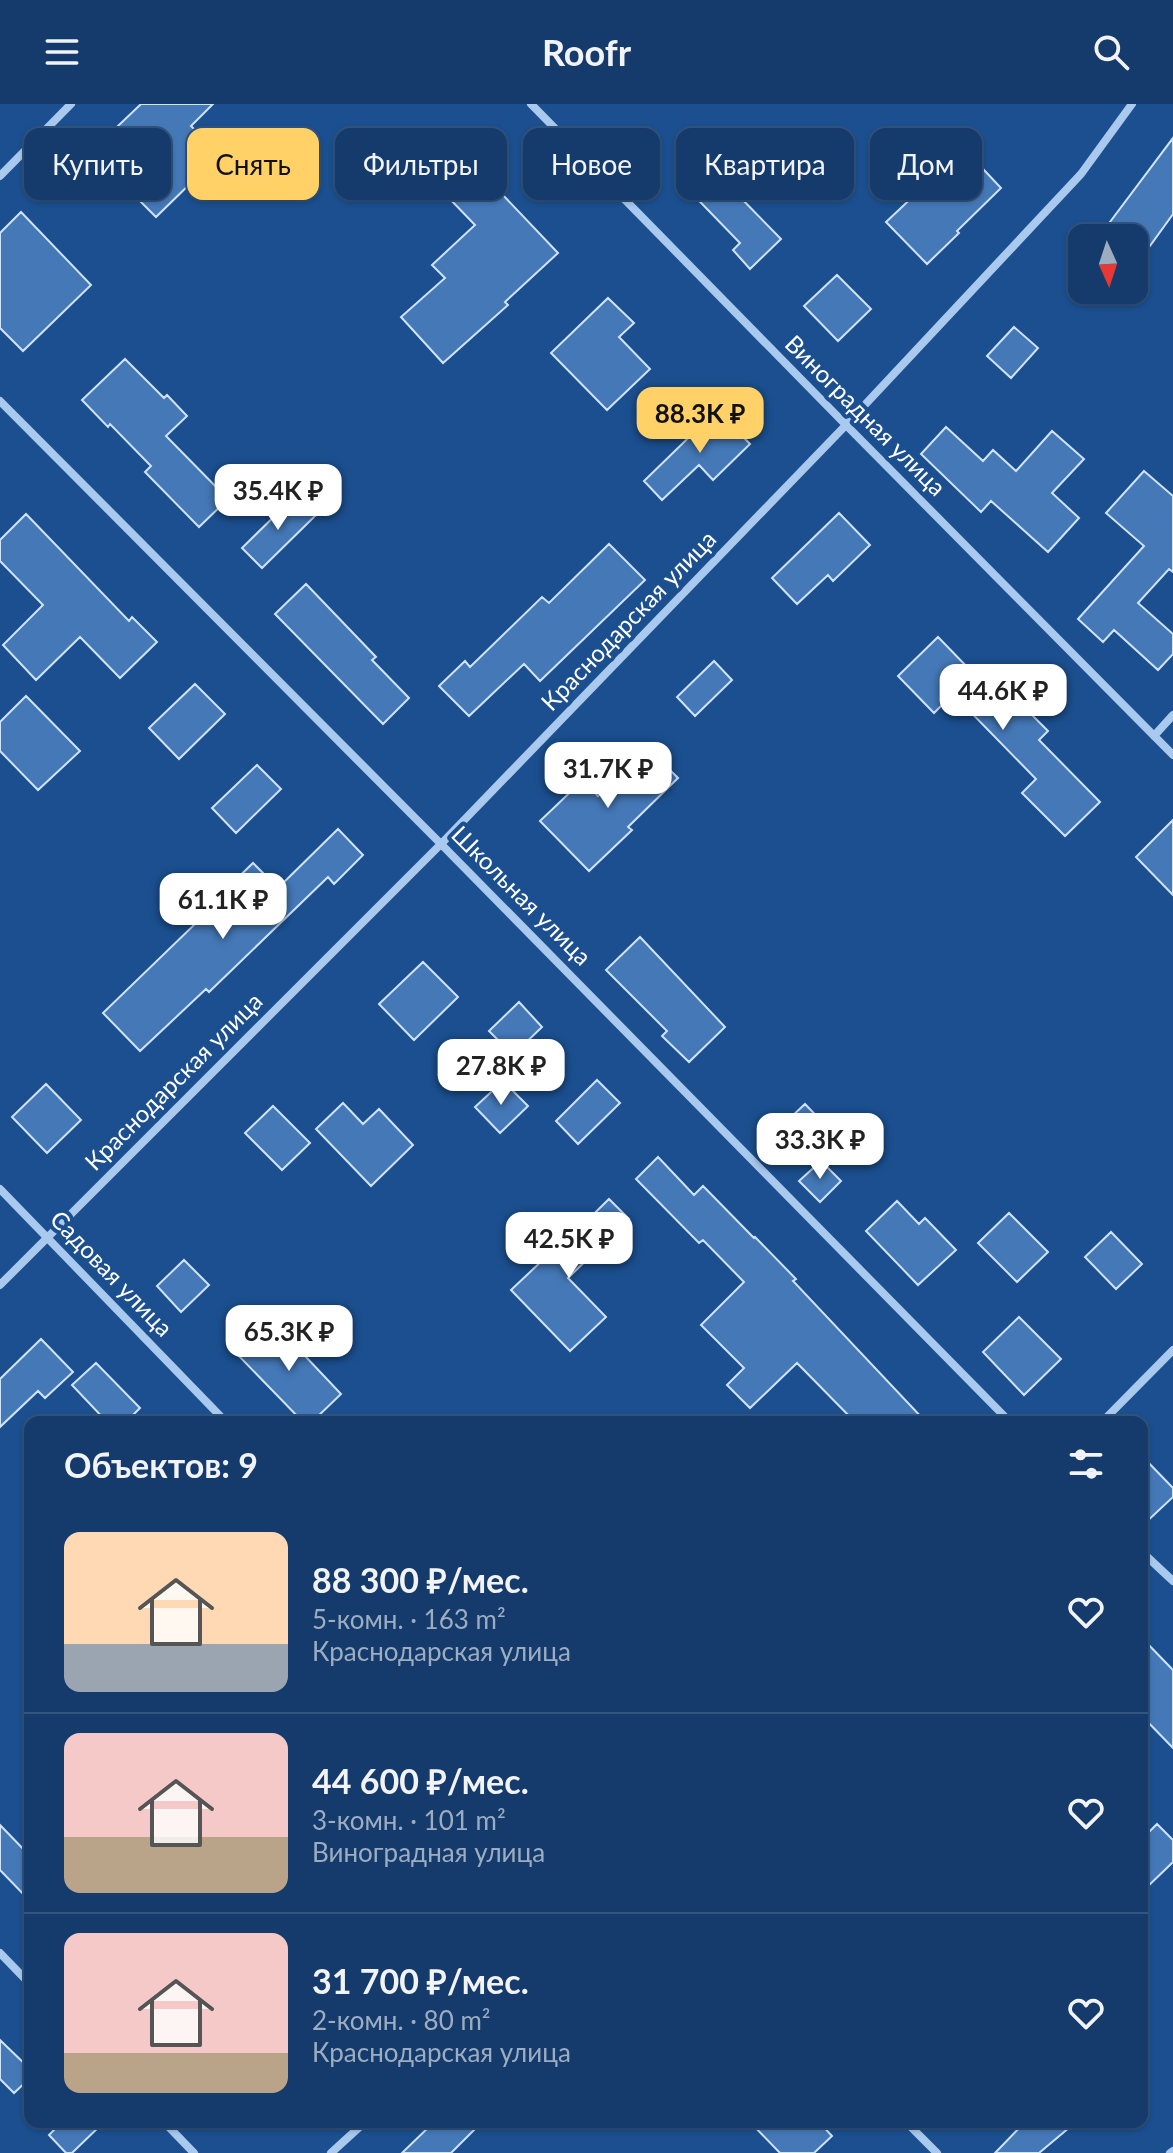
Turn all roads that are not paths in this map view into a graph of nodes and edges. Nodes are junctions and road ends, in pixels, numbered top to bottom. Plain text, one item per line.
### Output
1 (71, 104) edge
2 (531, 104) edge
3 (1132, 104) edge
4 (0, 176) edge
5 (0, 401) edge
6 (846, 425) junction
7 (1173, 715) edge
8 (1154, 736) junction
9 (1173, 755) edge
10 (441, 844) junction
11 (0, 1189) edge
12 (47, 1237) junction
13 (0, 1285) edge
14 (1173, 1350) edge
15 (220, 1416) edge
16 (1004, 1416) edge
17 (1108, 1416) edge
18 (1148, 1558) edge
19 (1173, 1581) edge
20 (0, 1953) edge
21 (24, 1978) edge
22 (170, 2128) edge
23 (358, 2128) edge
24 (912, 2128) edge
25 (194, 2153) edge
26 (331, 2153) edge
27 (937, 2153) edge

1 - 4 street
2 - 6 street, Виноградная улица
3 - 6 street, Краснодарская улица
5 - 10 street, Школьная улица
6 - 8 street, Виноградная улица
6 - 10 street, Краснодарская улица
7 - 8 street
8 - 9 street, Виноградная улица
10 - 12 street, Краснодарская улица
10 - 16 street, Школьная улица
11 - 12 street, Садовая улица
12 - 13 street, Краснодарская улица
12 - 15 street, Садовая улица
14 - 17 street
18 - 19 street
20 - 21 street
22 - 25 street
23 - 26 street
24 - 27 street

